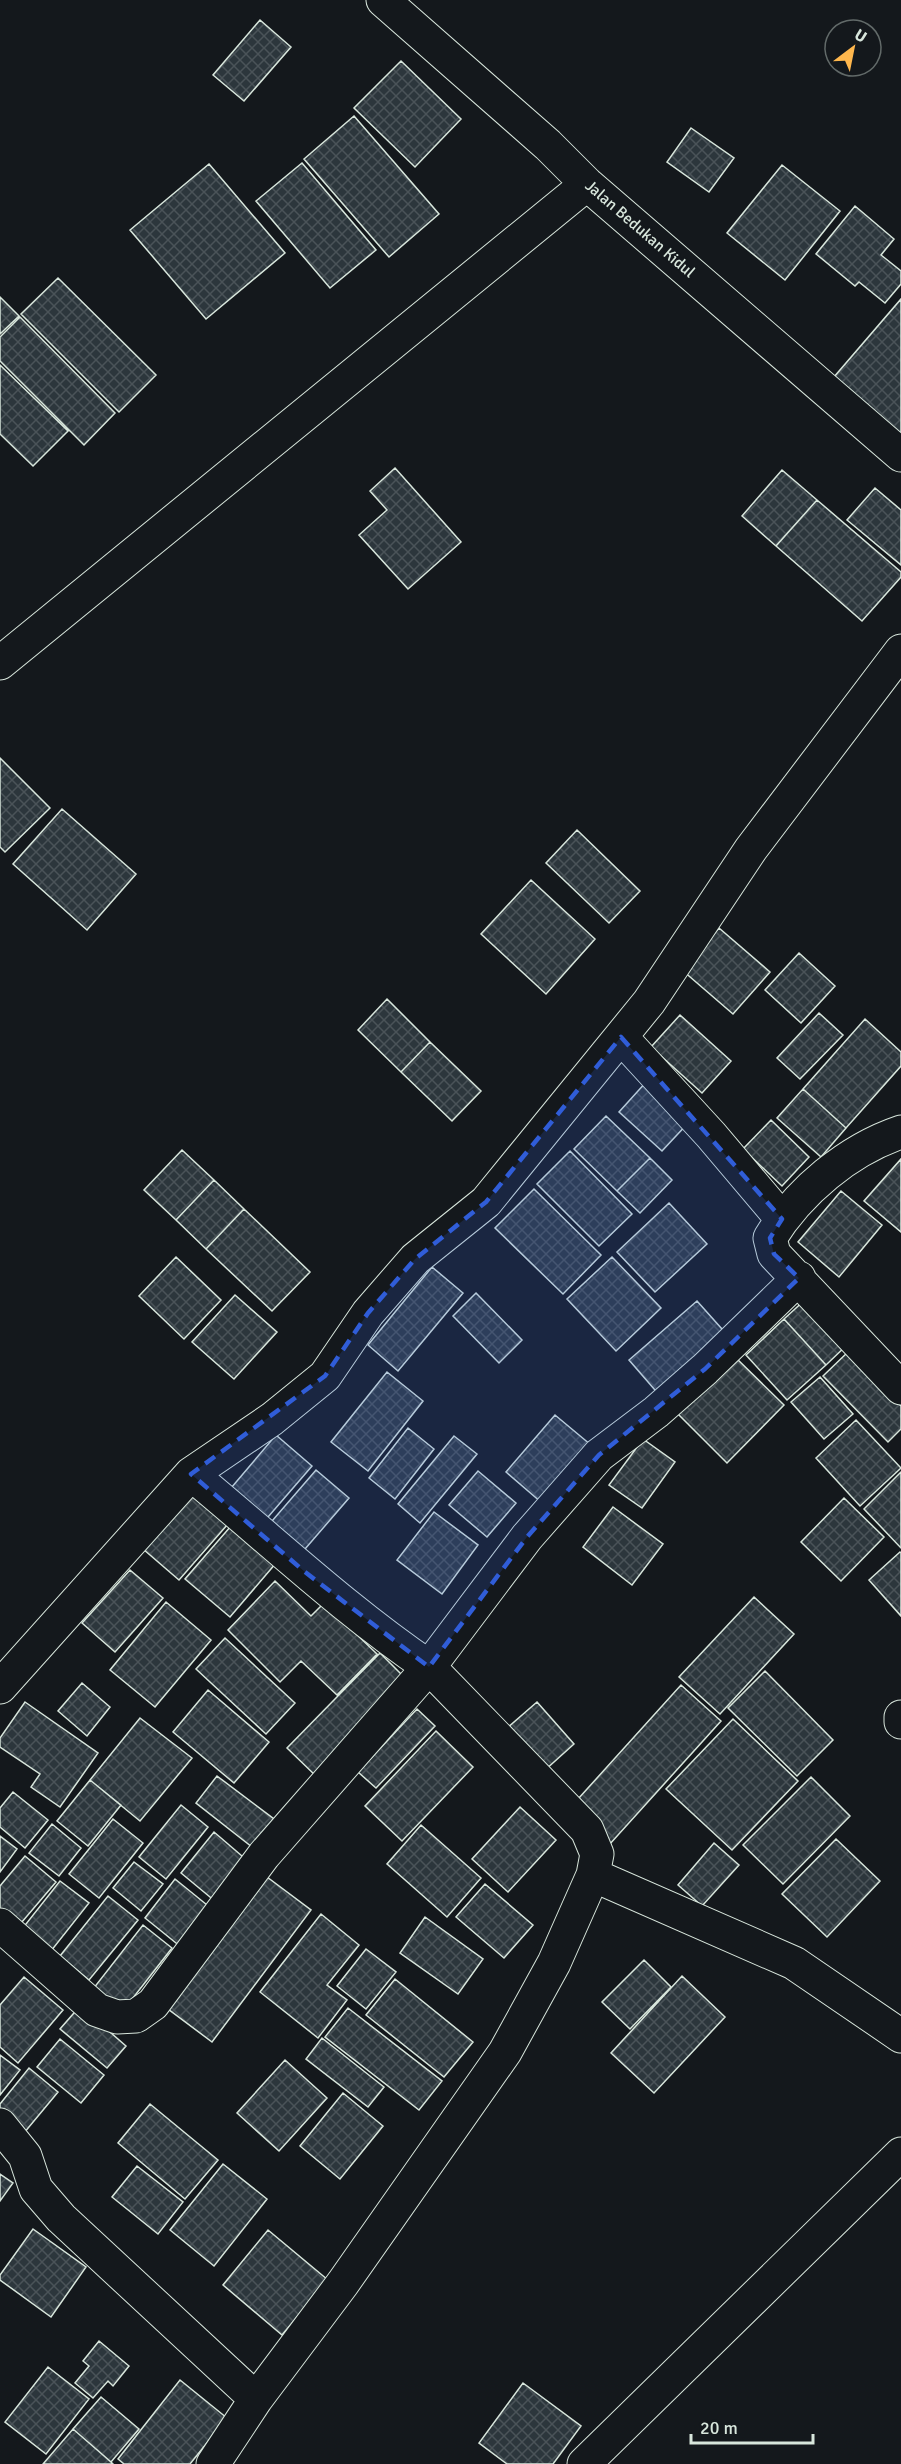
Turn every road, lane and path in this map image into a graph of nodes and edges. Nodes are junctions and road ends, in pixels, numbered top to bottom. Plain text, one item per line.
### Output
1 (383, 0) edge
2 (587, 184) junction
3 (901, 455) edge
4 (901, 651) edge
5 (0, 663) edge
6 (621, 1037) junction
7 (901, 1132) edge
8 (782, 1219) junction
9 (799, 1278) junction
10 (901, 1388) edge
11 (191, 1474) junction
12 (429, 1667) junction
13 (0, 1687) edge
14 (901, 1717) edge
15 (901, 1722) edge
16 (593, 1875) junction
17 (0, 1925) edge
18 (901, 2036) edge
19 (0, 2125) edge
20 (901, 2154) edge
21 (256, 2399) junction
22 (213, 2464) edge
23 (584, 2464) edge

1 - 2 street, Jalan Bedukan Kidul
2 - 3 street, Jalan Bedukan Kidul
2 - 5 street
4 - 6 street
6 - 8 street
6 - 11 street
7 - 8 street
8 - 9 street
9 - 10 street
9 - 12 street
11 - 12 street
11 - 13 street
12 - 16 street
12 - 17 street
14 - 15 street
16 - 18 street
16 - 21 street
19 - 21 street
20 - 23 street
21 - 22 street

